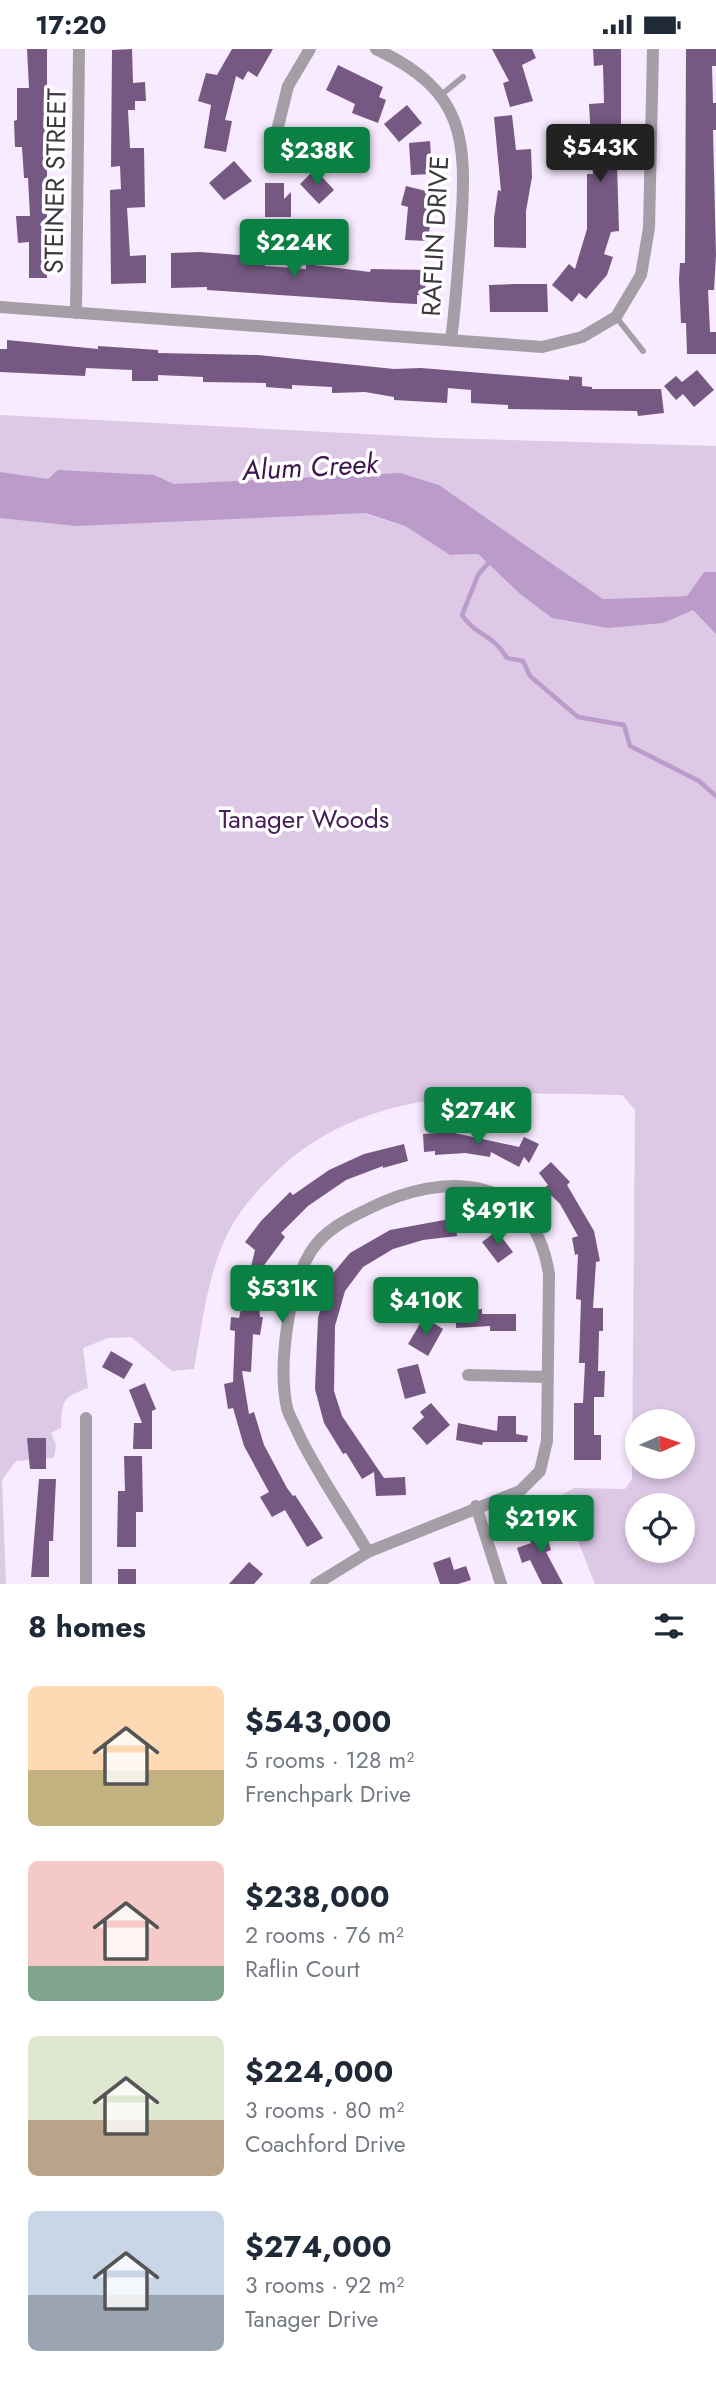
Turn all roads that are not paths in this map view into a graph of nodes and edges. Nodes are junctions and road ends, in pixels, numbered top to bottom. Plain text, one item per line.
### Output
1 (79, 49) edge
2 (310, 49) edge
3 (376, 49) edge
4 (653, 49) edge
5 (463, 77) dead end
6 (441, 95) junction
7 (276, 135) dead end
8 (0, 307) edge
9 (76, 313) junction
10 (616, 317) junction
11 (451, 340) junction
12 (643, 351) dead end
13 (468, 1375) dead end
14 (548, 1377) junction
15 (86, 1418) dead end
16 (476, 1506) junction
17 (368, 1552) junction
18 (86, 1584) edge
19 (316, 1584) edge
20 (501, 1584) edge

1 - 9 street, STEINER STREET
2 - 7 street
3 - 6 street, RAFLIN DRIVE
4 - 10 street
5 - 6 lane
6 - 11 street, RAFLIN DRIVE
8 - 9 street
9 - 11 street
10 - 11 street
10 - 12 lane
13 - 14 street
14 - 16 street
14 - 17 street
15 - 18 street
16 - 17 street
16 - 20 street
17 - 19 street

